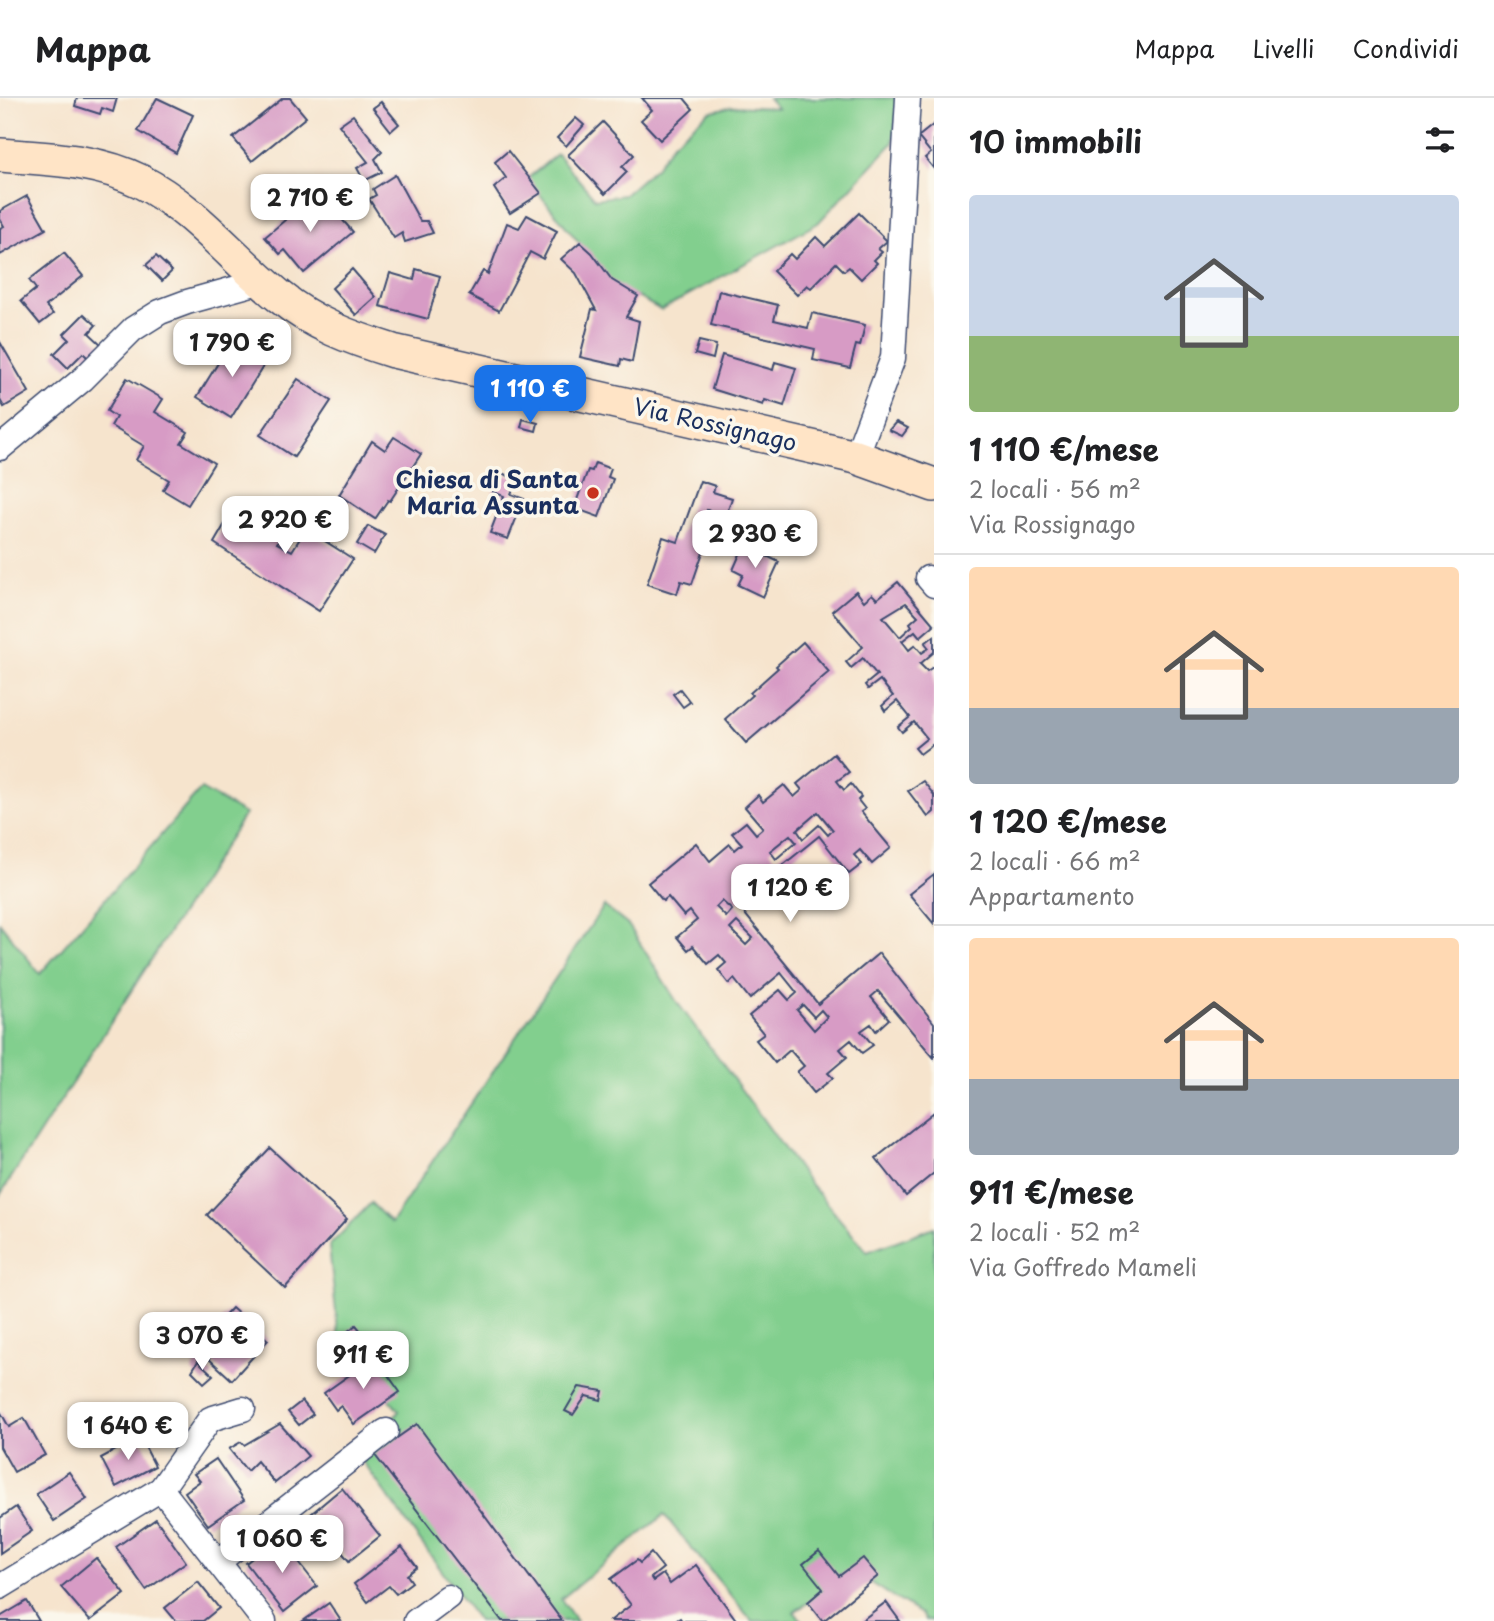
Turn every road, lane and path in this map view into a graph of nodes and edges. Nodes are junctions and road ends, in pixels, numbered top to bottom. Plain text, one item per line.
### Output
1 (908, 98) edge
2 (0, 155) edge
3 (262, 281) junction
4 (0, 448) edge
5 (856, 457) junction
6 (934, 485) edge
7 (243, 1409) dead end
8 (386, 1431) dead end
9 (161, 1489) junction
10 (218, 1562) junction
11 (0, 1587) edge
12 (447, 1597) dead end
13 (264, 1621) edge
14 (416, 1621) edge

1 - 5 street
2 - 3 street, Via Rossignago
3 - 4 street
3 - 5 street, Via Rossignago
5 - 6 street, Via Rossignago
7 - 9 street
8 - 10 street
9 - 10 street
9 - 11 street
10 - 13 street
12 - 14 street

